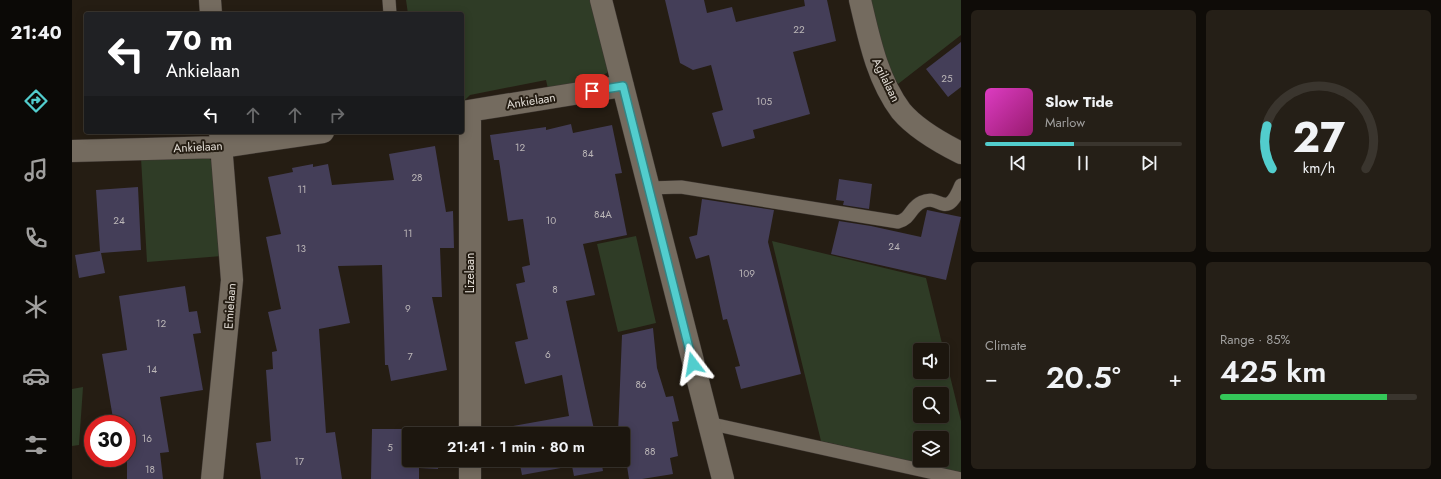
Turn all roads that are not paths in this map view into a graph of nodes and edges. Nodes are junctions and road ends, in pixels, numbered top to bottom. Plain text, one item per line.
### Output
1 (210, 0) edge
2 (389, 0) edge
3 (601, 0) edge
4 (860, 0) edge
5 (211, 12) edge
6 (390, 12) edge
7 (623, 86) junction
8 (466, 112) edge
9 (294, 134) edge
10 (221, 139) edge
11 (72, 151) edge
12 (961, 154) edge
13 (961, 185) edge
14 (649, 188) junction
15 (708, 423) junction
16 (470, 427) edge
17 (470, 467) edge
18 (212, 479) edge
19 (470, 479) edge
20 (723, 479) edge
21 (961, 479) edge

1 - 5 street
2 - 6 lane
3 - 7 street
4 - 12 street, Agilalaan
7 - 8 street, Ankielaan
7 - 14 street
8 - 16 street, Lizelaan
9 - 10 street, Ankielaan
10 - 11 street, Ankielaan
10 - 18 street, Emielaan
13 - 14 lane
14 - 15 street
15 - 20 street
15 - 21 lane
17 - 19 street

